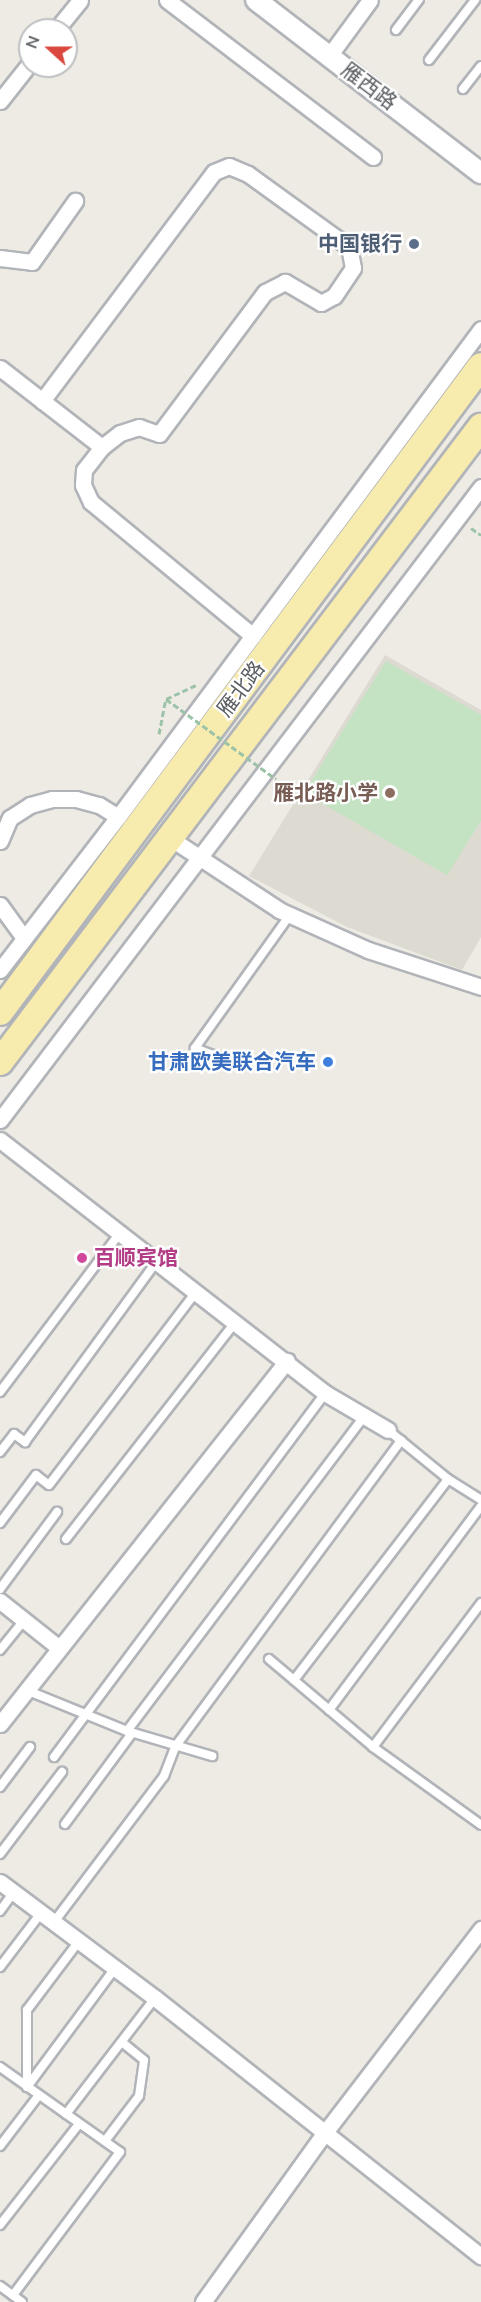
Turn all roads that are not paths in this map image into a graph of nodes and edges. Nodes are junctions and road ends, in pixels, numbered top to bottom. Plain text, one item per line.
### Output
1 (80, 0) edge
2 (167, 0) edge
3 (256, 0) edge
4 (370, 0) edge
5 (419, 0) edge
6 (475, 0) edge
7 (66, 18) edge
8 (396, 30) dead end
9 (329, 56) junction
10 (429, 60) dead end
11 (481, 66) edge
12 (18, 78) edge
13 (464, 89) dead end
14 (0, 101) edge
15 (373, 157) dead end
16 (481, 172) edge
17 (75, 201) dead end
18 (0, 258) edge
19 (481, 329) edge
20 (481, 366) edge
21 (0, 368) edge
22 (42, 401) junction
23 (481, 427) edge
24 (102, 447) junction
25 (481, 487) edge
26 (253, 636) junction
27 (118, 817) junction
28 (4, 822) edge
29 (170, 838) junction
30 (0, 841) edge
31 (199, 858) junction
32 (0, 905) edge
33 (290, 915) junction
34 (24, 938) junction
35 (0, 970) edge
36 (481, 987) edge
37 (0, 1012) edge
38 (218, 1057) dead end
39 (0, 1062) edge
40 (0, 1120) edge
41 (0, 1140) edge
42 (120, 1232) junction
43 (157, 1261) junction
44 (196, 1292) junction
45 (235, 1321) junction
46 (287, 1361) junction
47 (0, 1392) edge
48 (325, 1393) junction
49 (364, 1416) junction
50 (388, 1430) joint
51 (401, 1440) junction
52 (0, 1452) edge
53 (448, 1479) junction
54 (481, 1500) edge
55 (481, 1506) edge
56 (57, 1512) dead end
57 (0, 1522) edge
58 (66, 1539) dead end
59 (0, 1589) edge
60 (0, 1601) edge
61 (481, 1603) edge
62 (24, 1620) junction
63 (59, 1648) junction
64 (0, 1650) edge
65 (269, 1659) dead end
66 (294, 1680) junction
67 (26, 1690) junction
68 (329, 1710) junction
69 (84, 1715) junction
70 (0, 1724) edge
71 (130, 1732) junction
72 (30, 1747) dead end
73 (175, 1747) junction
74 (373, 1747) junction
75 (212, 1756) dead end
76 (54, 1757) dead end
77 (62, 1772) dead end
78 (0, 1787) edge
79 (65, 1824) dead end
80 (481, 1826) edge
81 (0, 1854) edge
82 (0, 1882) edge
83 (14, 1892) junction
84 (0, 1911) edge
85 (41, 1913) junction
86 (54, 1922) junction
87 (481, 1929) edge
88 (79, 1941) junction
89 (0, 1966) edge
90 (115, 1968) junction
91 (155, 1998) junction
92 (122, 2042) junction
93 (0, 2067) edge
94 (27, 2087) junction
95 (39, 2095) junction
96 (66, 2114) junction
97 (80, 2124) junction
98 (324, 2135) junction
99 (105, 2142) junction
100 (0, 2146) edge
101 (0, 2225) edge
102 (481, 2256) edge
103 (0, 2286) edge
104 (13, 2295) junction
105 (22, 2302) edge
106 (203, 2302) edge

1 - 7 street
2 - 15 street
3 - 9 street, 雁西路
4 - 9 street
5 - 8 lane
6 - 10 lane
9 - 16 street, 雁西路
11 - 13 lane
12 - 14 street
17 - 18 street
19 - 26 street, 雁北路
20 - 37 main road, 雁北路
21 - 22 street
22 - 24 street
22 - 24 street
23 - 29 main road, 雁北路
24 - 26 street
25 - 31 street
26 - 27 street, 雁北路
27 - 28 street
27 - 34 street, 雁北路
28 - 30 street
29 - 31 street
29 - 39 main road, 雁北路
31 - 33 street
31 - 40 street
32 - 34 street
33 - 36 street
33 - 38 lane
34 - 35 street, 雁北路
41 - 42 street
42 - 43 street
42 - 47 lane
43 - 44 street
43 - 52 lane
44 - 45 street
44 - 57 lane
45 - 46 street
45 - 58 lane
46 - 48 street
46 - 63 street
48 - 49 street
48 - 69 lane
49 - 50 street
49 - 71 lane
50 - 51 lane
51 - 53 lane
51 - 73 lane
53 - 54 lane
53 - 66 lane
55 - 68 lane
56 - 59 lane
60 - 62 street
61 - 74 lane
62 - 63 street
62 - 64 lane
63 - 67 street
65 - 66 lane
66 - 68 lane
67 - 69 lane
67 - 70 street
68 - 74 lane
69 - 71 lane
69 - 76 lane
71 - 73 lane
71 - 79 lane
72 - 78 lane
73 - 75 lane
73 - 86 lane
74 - 80 lane
77 - 81 lane
82 - 83 street
83 - 84 lane
83 - 85 street
85 - 86 street
85 - 89 lane
86 - 88 street
87 - 98 street
88 - 90 street
88 - 94 lane
90 - 91 street
90 - 94 lane
91 - 92 lane
91 - 98 street
92 - 96 lane
92 - 99 lane
93 - 94 lane
94 - 95 lane
95 - 96 lane
95 - 100 lane
96 - 97 lane
97 - 99 lane
97 - 101 lane
98 - 102 street
98 - 106 street
99 - 104 lane
103 - 104 lane
104 - 105 lane

